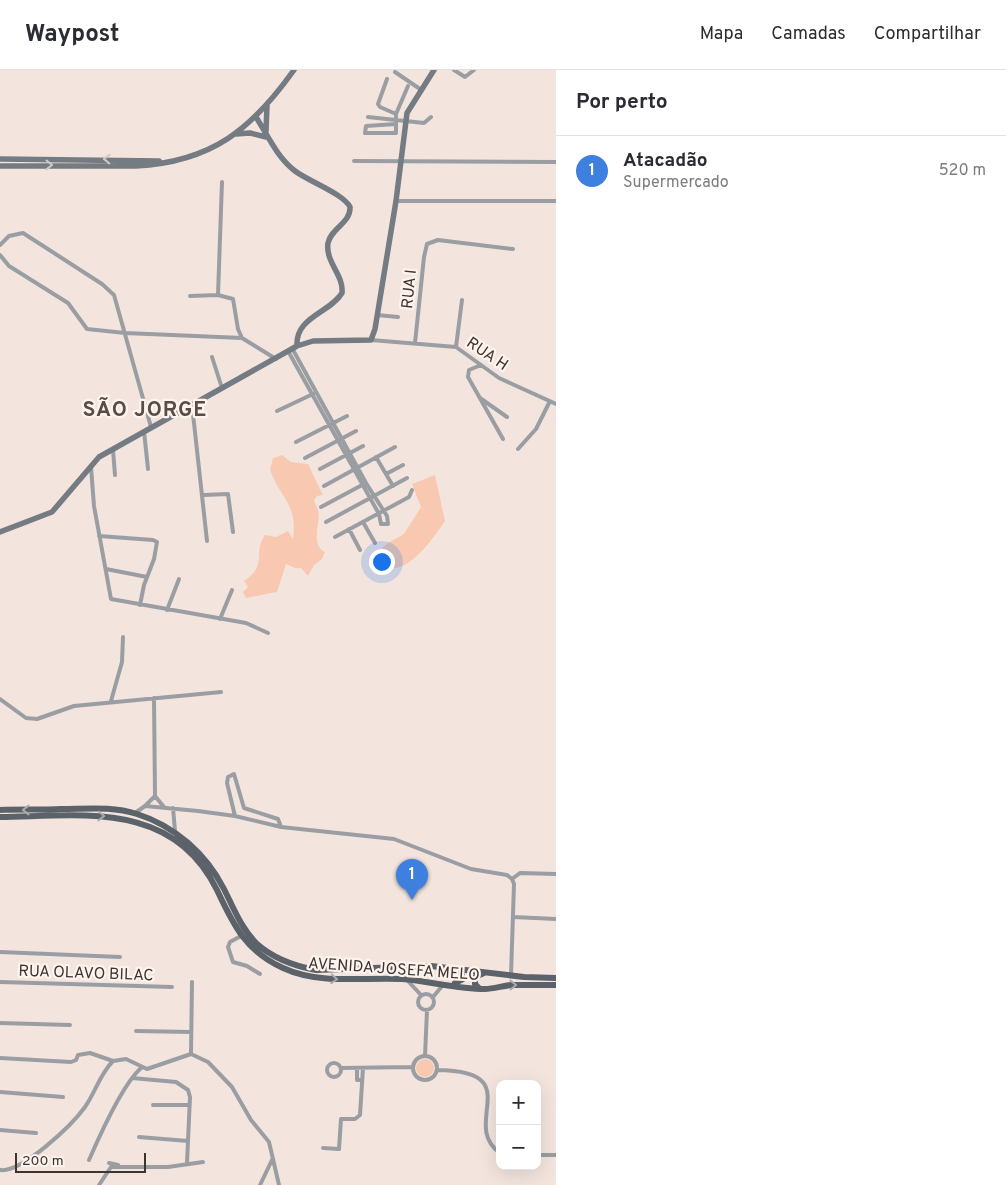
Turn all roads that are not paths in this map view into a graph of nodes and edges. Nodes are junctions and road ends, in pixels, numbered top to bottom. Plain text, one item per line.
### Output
1 (294, 70) edge
2 (434, 70) edge
3 (454, 70) edge
4 (474, 70) edge
5 (395, 72) dead end
6 (387, 79) dead end
7 (408, 86) dead end
8 (420, 89) junction
9 (267, 106) junction
10 (396, 114) junction
11 (368, 117) dead end
12 (431, 117) dead end
13 (255, 119) junction
14 (396, 122) junction
15 (405, 122) junction
16 (236, 134) junction
17 (267, 137) junction
18 (0, 160) edge
19 (354, 161) dead end
20 (173, 162) junction
21 (401, 162) junction
22 (556, 162) edge
23 (0, 166) edge
24 (222, 182) dead end
25 (396, 201) junction
26 (556, 201) edge
27 (0, 245) edge
28 (513, 250) dead end
29 (0, 255) edge
30 (218, 295) junction
31 (190, 296) dead end
32 (462, 300) dead end
33 (377, 315) junction
34 (398, 317) dead end
35 (300, 332) junction
36 (125, 333) junction
37 (242, 338) junction
38 (371, 340) junction
39 (307, 342) junction
40 (415, 343) junction
41 (456, 347) junction
42 (293, 348) junction
43 (212, 357) dead end
44 (276, 359) junction
45 (481, 365) junction
46 (222, 388) junction
47 (313, 391) junction
48 (479, 397) junction
49 (550, 401) junction
50 (556, 404) edge
51 (192, 405) junction
52 (277, 411) dead end
53 (347, 416) dead end
54 (507, 416) dead end
55 (331, 424) junction
56 (151, 427) junction
57 (144, 431) junction
58 (356, 431) dead end
59 (340, 439) junction
60 (503, 439) dead end
61 (296, 442) dead end
62 (363, 446) dead end
63 (395, 448) dead end
64 (518, 449) dead end
65 (112, 450) junction
66 (348, 454) junction
67 (376, 457) junction
68 (305, 458) dead end
69 (90, 465) junction
70 (403, 465) dead end
71 (148, 469) dead end
72 (320, 469) dead end
73 (356, 469) junction
74 (386, 474) junction
75 (115, 475) dead end
76 (407, 478) dead end
77 (364, 484) junction
78 (324, 486) dead end
79 (393, 486) junction
80 (412, 490) dead end
81 (204, 495) junction
82 (372, 498) junction
83 (321, 507) dead end
84 (380, 512) junction
85 (326, 522) dead end
86 (364, 522) junction
87 (349, 529) junction
88 (0, 532) edge
89 (233, 532) dead end
90 (99, 536) junction
91 (335, 536) dead end
92 (208, 541) dead end
93 (375, 542) dead end
94 (360, 550) dead end
95 (106, 569) junction
96 (147, 577) junction
97 (179, 579) dead end
98 (232, 590) dead end
99 (140, 605) junction
100 (167, 610) junction
101 (220, 620) junction
102 (268, 633) dead end
103 (123, 637) dead end
104 (221, 692) dead end
105 (154, 698) junction
106 (0, 699) edge
107 (111, 701) junction
108 (155, 796) junction
109 (145, 806) junction
110 (164, 808) junction
111 (173, 808) junction
112 (0, 810) edge
113 (135, 813) junction
114 (235, 816) junction
115 (0, 817) edge
116 (281, 827) junction
117 (176, 833) junction
118 (556, 874) edge
119 (512, 880) junction
120 (513, 917) junction
121 (556, 919) edge
122 (241, 936) junction
123 (0, 952) edge
124 (120, 957) dead end
125 (460, 968) junction
126 (496, 973) junction
127 (260, 974) dead end
128 (511, 975) junction
129 (556, 978) edge
130 (406, 980) junction
131 (427, 981) junction
132 (0, 982) edge
133 (192, 982) dead end
134 (445, 984) junction
135 (556, 985) edge
136 (172, 987) dead end
137 (479, 988) junction
138 (427, 995) junction
139 (427, 1010) junction
140 (0, 1023) edge
141 (70, 1025) dead end
142 (136, 1030) dead end
143 (191, 1032) junction
144 (191, 1054) junction
145 (425, 1056) junction
146 (0, 1058) edge
147 (113, 1061) junction
148 (412, 1067) junction
149 (141, 1068) junction
150 (341, 1068) dead end
151 (357, 1068) junction
152 (363, 1068) junction
153 (437, 1070) junction
154 (132, 1078) junction
155 (362, 1080) junction
156 (0, 1092) edge
157 (63, 1097) dead end
158 (153, 1105) dead end
159 (189, 1105) junction
160 (0, 1130) edge
161 (36, 1133) dead end
162 (139, 1137) dead end
163 (188, 1141) junction
164 (323, 1148) dead end
165 (496, 1149) edge
166 (541, 1155) edge
167 (556, 1155) edge
168 (89, 1160) dead end
169 (272, 1160) junction
170 (203, 1162) dead end
171 (109, 1163) dead end
172 (187, 1163) junction
173 (127, 1168) junction
174 (0, 1170) edge
175 (99, 1185) edge
176 (260, 1185) edge
177 (279, 1185) edge

1 - 9 street
2 - 8 street
3 - 4 street
5 - 8 street
6 - 10 street
7 - 10 street
8 - 15 street
9 - 13 street
9 - 17 street
10 - 14 street
11 - 14 street
12 - 15 street
13 - 16 street
13 - 17 street
14 - 14 street
14 - 15 street
15 - 21 street
16 - 17 street
16 - 20 street
17 - 35 street
20 -> 18 street
19 - 21 street
23 -> 20 street
21 - 22 street
21 - 25 street
24 - 30 street
25 - 26 street
25 - 33 street
27 - 36 street
28 - 40 street, RUA I
29 - 36 street
30 - 31 street
30 - 37 street
32 - 41 street
33 - 34 street
33 - 38 street
35 - 39 street
35 - 42 street
35 - 42 street
36 - 37 street
36 - 56 street
37 - 44 street
38 - 39 street
38 - 40 street, RUA H
39 - 42 street
40 - 41 street, RUA H
41 - 45 street, RUA H
42 - 44 street
42 - 47 street
43 - 46 street
44 - 46 street
45 - 48 street
45 - 49 street, RUA H
46 - 51 street
47 - 52 street
47 - 55 street
48 - 54 street
48 - 60 street
49 - 50 street, RUA H
49 - 64 street
51 - 56 street
51 - 81 street
53 - 55 street
55 - 59 street
55 - 61 street
56 - 57 street
57 - 65 street
57 - 71 street
58 - 59 street
59 - 66 street
59 - 68 street
62 - 66 street
63 - 67 street
65 - 69 street
65 - 75 street
66 - 72 street
66 - 73 street
67 - 73 street
67 - 74 street
69 - 88 street
69 - 90 street
70 - 74 street
73 - 77 street
73 - 78 street
74 - 79 street
76 - 79 street
77 - 82 street
77 - 83 street
79 - 82 street
80 - 84 street
81 - 89 street
81 - 92 street
82 - 84 street
82 - 85 street
84 - 86 street
86 - 87 street
86 - 93 street
87 - 91 street
87 - 94 street
90 - 95 street
90 - 96 street
95 - 96 street
95 - 99 street
96 - 99 street
97 - 100 street
98 - 101 street
99 - 100 street
100 - 101 street
101 - 102 street
103 - 107 street
104 - 105 street
105 - 107 street
105 - 108 street
106 - 107 street
108 - 109 street
108 - 110 street
109 - 110 street
109 - 113 street
110 - 111 street
111 - 114 street
111 - 117 street
113 -> 112 main road, AVENIDA JOSEFA MELO
113 - 117 main road, AVENIDA JOSEFA MELO
114 - 116 street
114 - 116 street
115 -> 122 main road, AVENIDA JOSEFA MELO
116 - 119 street
117 - 125 main road, AVENIDA JOSEFA MELO
118 - 119 street
119 - 120 street
120 - 121 street
120 - 128 street
122 - 127 street
122 -> 130 main road, AVENIDA JOSEFA MELO
123 - 124 street
125 - 126 main road, AVENIDA JOSEFA MELO
125 - 134 main road
126 - 128 main road, AVENIDA JOSEFA MELO
126 - 137 main road
128 - 129 main road, AVENIDA JOSEFA MELO
130 - 131 main road, AVENIDA JOSEFA MELO
130 - 138 street
131 - 134 main road, AVENIDA JOSEFA MELO
131 - 138 street
132 - 136 street, RUA OLAVO BILAC
133 - 143 street
134 - 137 main road, AVENIDA JOSEFA MELO
134 - 138 street
137 -> 135 main road, AVENIDA JOSEFA MELO
138 - 139 street
138 - 139 street
139 - 145 street
140 - 141 street
142 - 143 street
143 - 144 street
144 - 149 street
144 - 169 street
145 - 148 street
145 - 153 street
146 - 147 street
147 - 149 street
147 - 174 street
148 - 152 street
148 - 153 street
149 - 154 street
150 - 151 street
151 - 152 street
151 - 155 street
152 - 155 street
153 - 165 street
154 - 159 street
154 - 168 street
155 - 164 street
156 - 157 street
158 - 159 street
159 - 163 street
160 - 161 street
162 - 163 street
163 - 172 street
166 - 167 street
169 - 176 street
169 - 177 street
170 - 172 street
171 - 173 street
172 - 173 street
173 - 175 street

